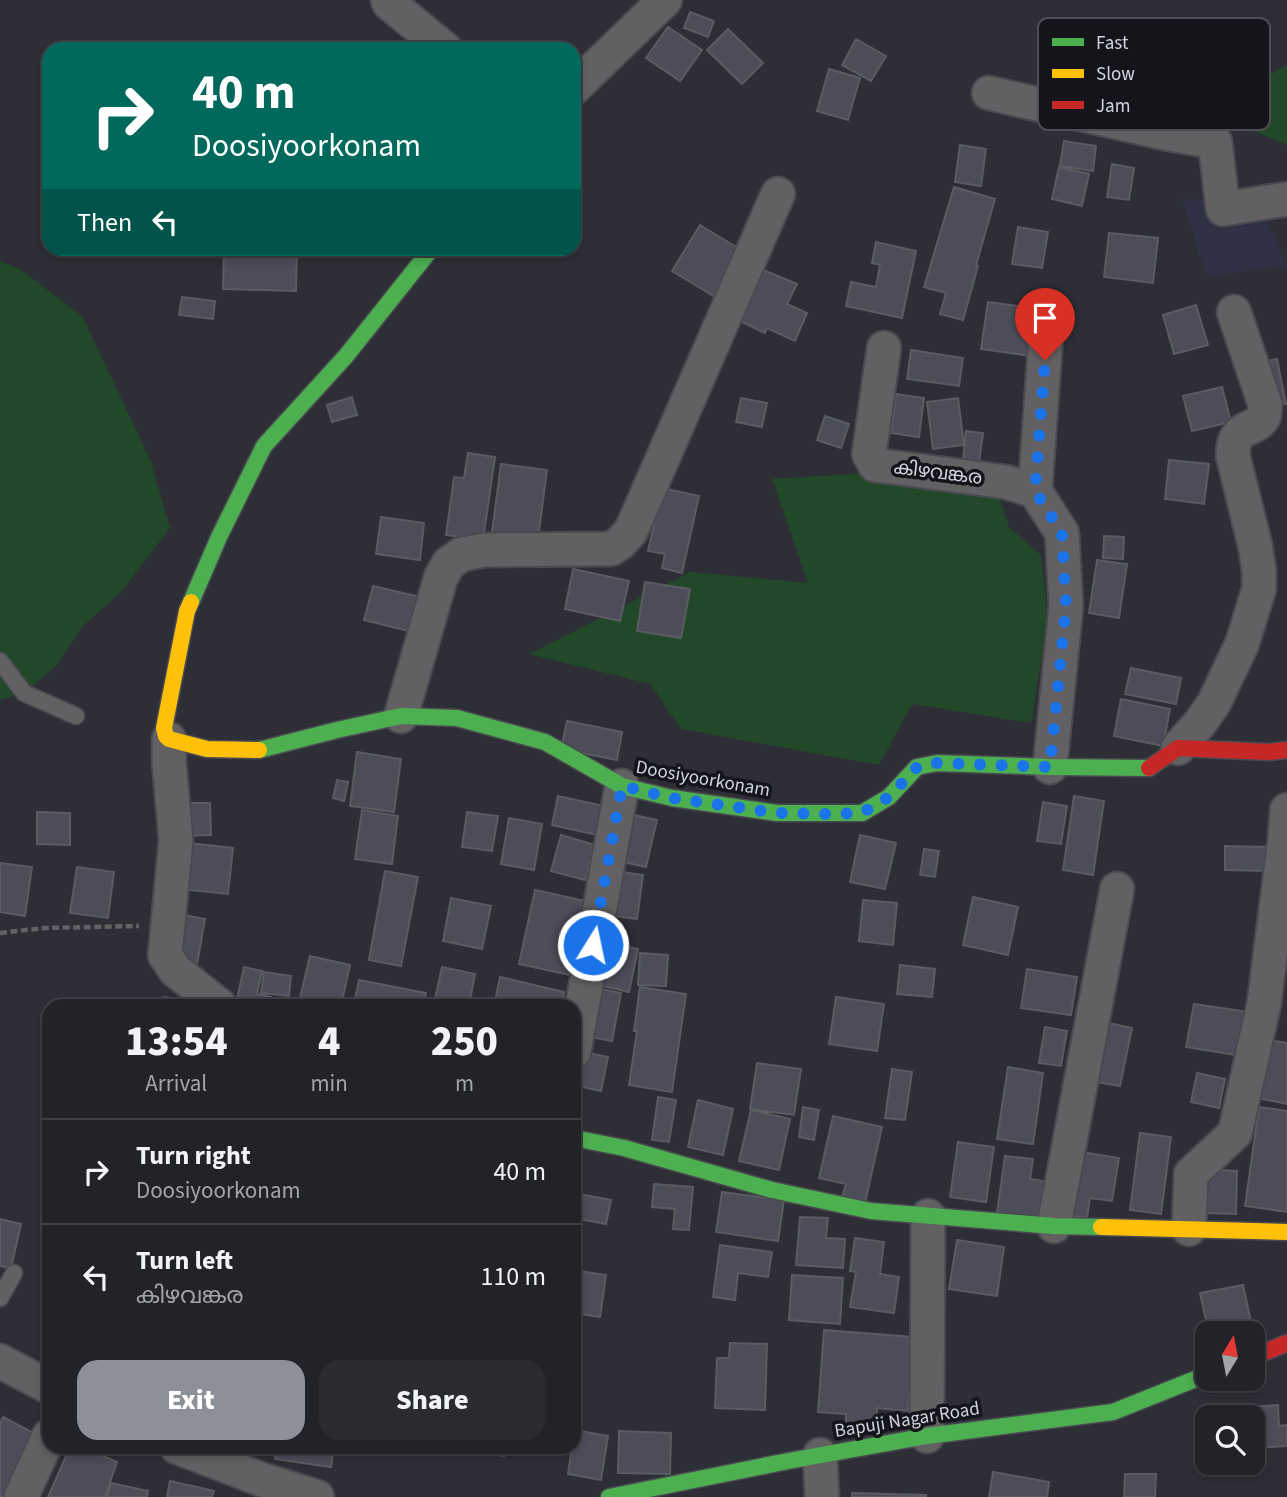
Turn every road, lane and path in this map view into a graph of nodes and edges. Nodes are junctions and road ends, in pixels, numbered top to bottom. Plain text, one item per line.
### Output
1 (388, 0) edge
2 (665, 0) edge
3 (436, 42) edge
4 (581, 81) edge
5 (989, 93) dead end
6 (1038, 104) edge
7 (1151, 130) edge
8 (778, 194) dead end
9 (1287, 199) edge
10 (426, 256) edge
11 (1234, 312) dead end
12 (1046, 334) dead end
13 (884, 348) dead end
14 (1035, 491) junction
15 (0, 661) edge
16 (76, 716) dead end
17 (401, 716) junction
18 (169, 739) junction
19 (1178, 748) junction
20 (1287, 750) edge
21 (1050, 767) junction
22 (622, 786) junction
23 (1287, 810) edge
24 (1117, 889) dead end
25 (168, 926) junction
26 (0, 933) edge
27 (211, 999) edge
28 (581, 1012) edge
29 (581, 1139) edge
30 (928, 1216) junction
31 (1054, 1226) junction
32 (1189, 1229) junction
33 (1287, 1232) edge
34 (14, 1273) dead end
35 (0, 1298) edge
36 (1287, 1343) edge
37 (1265, 1352) edge
38 (0, 1361) edge
39 (1195, 1379) edge
40 (42, 1383) edge
41 (927, 1436) junction
42 (42, 1451) edge
43 (195, 1454) edge
44 (820, 1455) junction
45 (21, 1497) edge
46 (317, 1497) edge
47 (610, 1497) edge
48 (822, 1497) edge

1 - 3 street
2 - 4 street
5 - 6 street
7 - 9 street
8 - 17 street
10 - 18 street
11 - 19 street
12 - 14 street
13 - 14 street, കിഴവങ്കര
14 - 21 street
15 - 16 lane
17 - 18 street, Doosiyoorkonam
17 - 22 street, Doosiyoorkonam
18 - 25 street
19 - 20 street
19 - 21 street, Doosiyoorkonam
21 - 22 street, Doosiyoorkonam
22 - 28 street
23 - 32 street
24 - 31 street
25 - 26 path
25 - 27 street
29 - 30 street
30 - 31 street
30 - 41 street
31 - 32 street
32 - 33 street
34 - 35 lane
36 - 37 street
38 - 40 street
39 - 41 street, Bapuji Nagar Road
41 - 44 street, Bapuji Nagar Road
42 - 45 street
43 - 46 street
44 - 47 street, Bapuji Nagar Road
44 - 48 street

